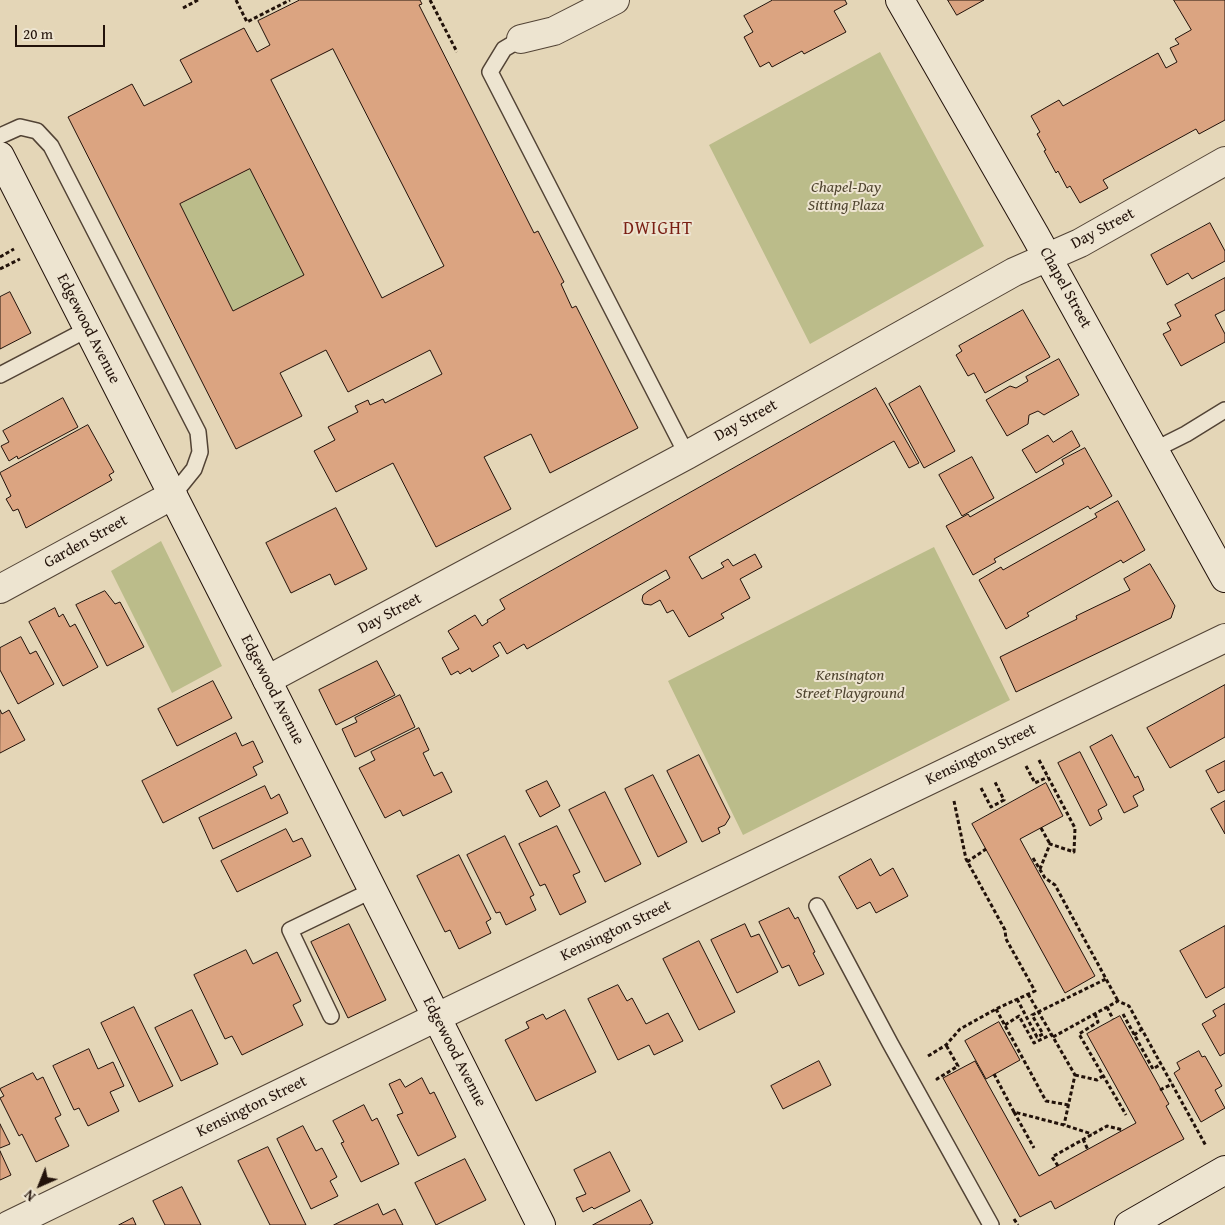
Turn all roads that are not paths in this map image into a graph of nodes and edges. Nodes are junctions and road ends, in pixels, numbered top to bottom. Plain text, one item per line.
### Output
1 (615, 0) edge
2 (900, 0) edge
3 (521, 39) joint
4 (0, 136) edge
5 (0, 156) edge
6 (1225, 161) edge
7 (1048, 257) junction
8 (88, 329) junction
9 (0, 375) edge
10 (1225, 410) edge
11 (1154, 450) junction
12 (687, 455) junction
13 (173, 495) junction
14 (1225, 578) edge
15 (0, 589) edge
16 (1225, 638) edge
17 (267, 680) junction
18 (372, 890) junction
19 (817, 906) dead end
20 (332, 1016) dead end
21 (437, 1016) junction
22 (1217, 1160) edge
23 (9, 1225) edge
24 (542, 1225) edge
25 (991, 1225) edge
26 (1129, 1225) edge

1 - 3 street
2 - 7 street, Chapel Street
3 - 12 lane
4 - 13 lane
5 - 8 street, Edgewood Avenue
6 - 7 street, Day Street
7 - 11 street, Chapel Street
7 - 12 street, Day Street
8 - 9 lane
8 - 13 street, Edgewood Avenue
10 - 11 lane
11 - 14 street, Chapel Street
12 - 17 street, Day Street
13 - 15 street, Garden Street
13 - 17 street, Edgewood Avenue
16 - 21 street, Kensington Street
17 - 18 street, Edgewood Avenue
18 - 20 lane
18 - 21 street, Edgewood Avenue
19 - 25 lane
21 - 23 street, Kensington Street
21 - 24 street, Edgewood Avenue
22 - 26 street

